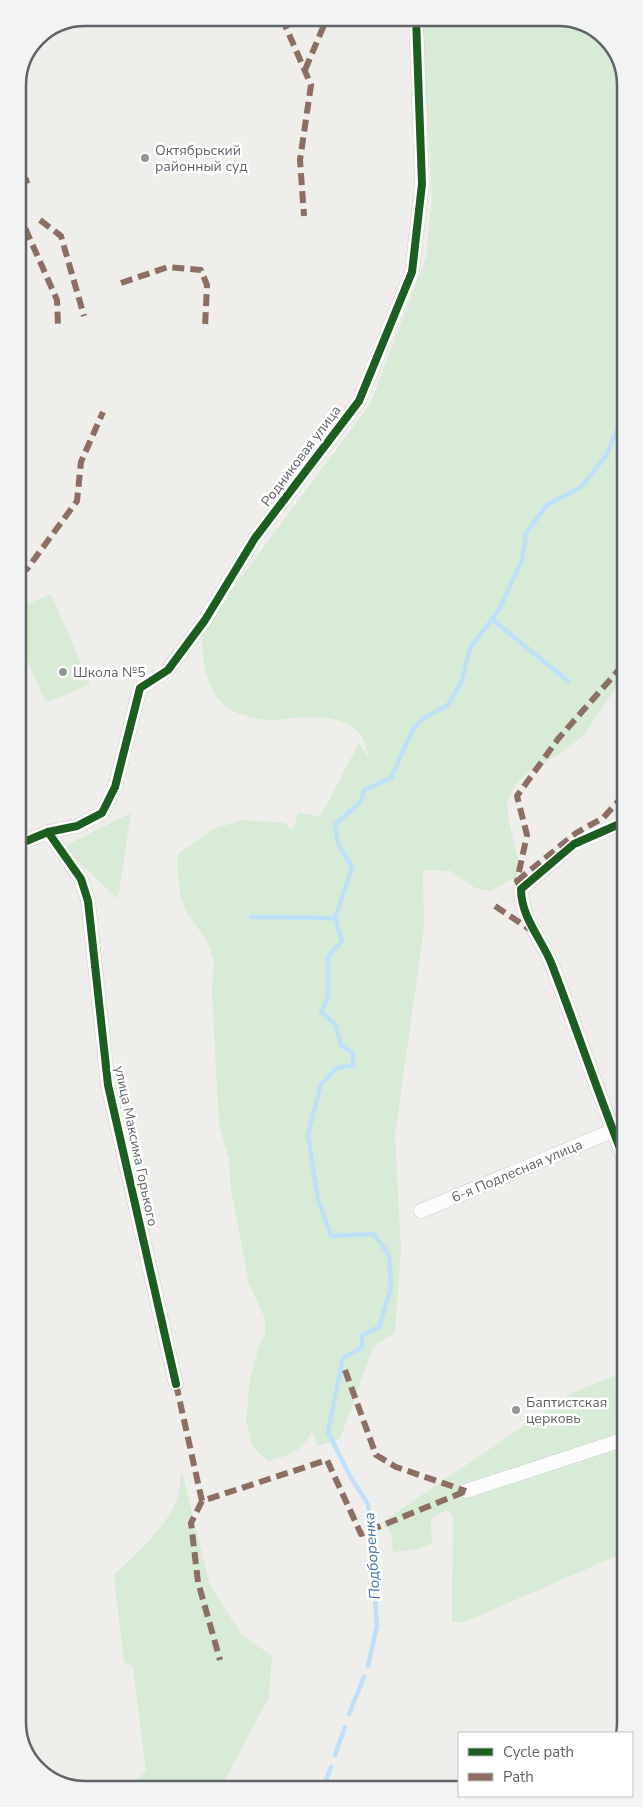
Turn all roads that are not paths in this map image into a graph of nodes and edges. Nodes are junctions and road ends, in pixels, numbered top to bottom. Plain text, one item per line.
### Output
1 (416, 26) edge
2 (617, 825) edge
3 (48, 832) junction
4 (26, 841) edge
5 (612, 1131) junction
6 (617, 1143) edge
7 (421, 1211) dead end
8 (176, 1384) dead end
9 (617, 1442) edge
10 (466, 1492) dead end

1 - 3 street, Родниковая улица
2 - 5 street
3 - 4 street, Родниковая улица
3 - 8 street, улица Максима Горького
5 - 6 street
5 - 7 street, 6-я Подлесная улица
9 - 10 street

